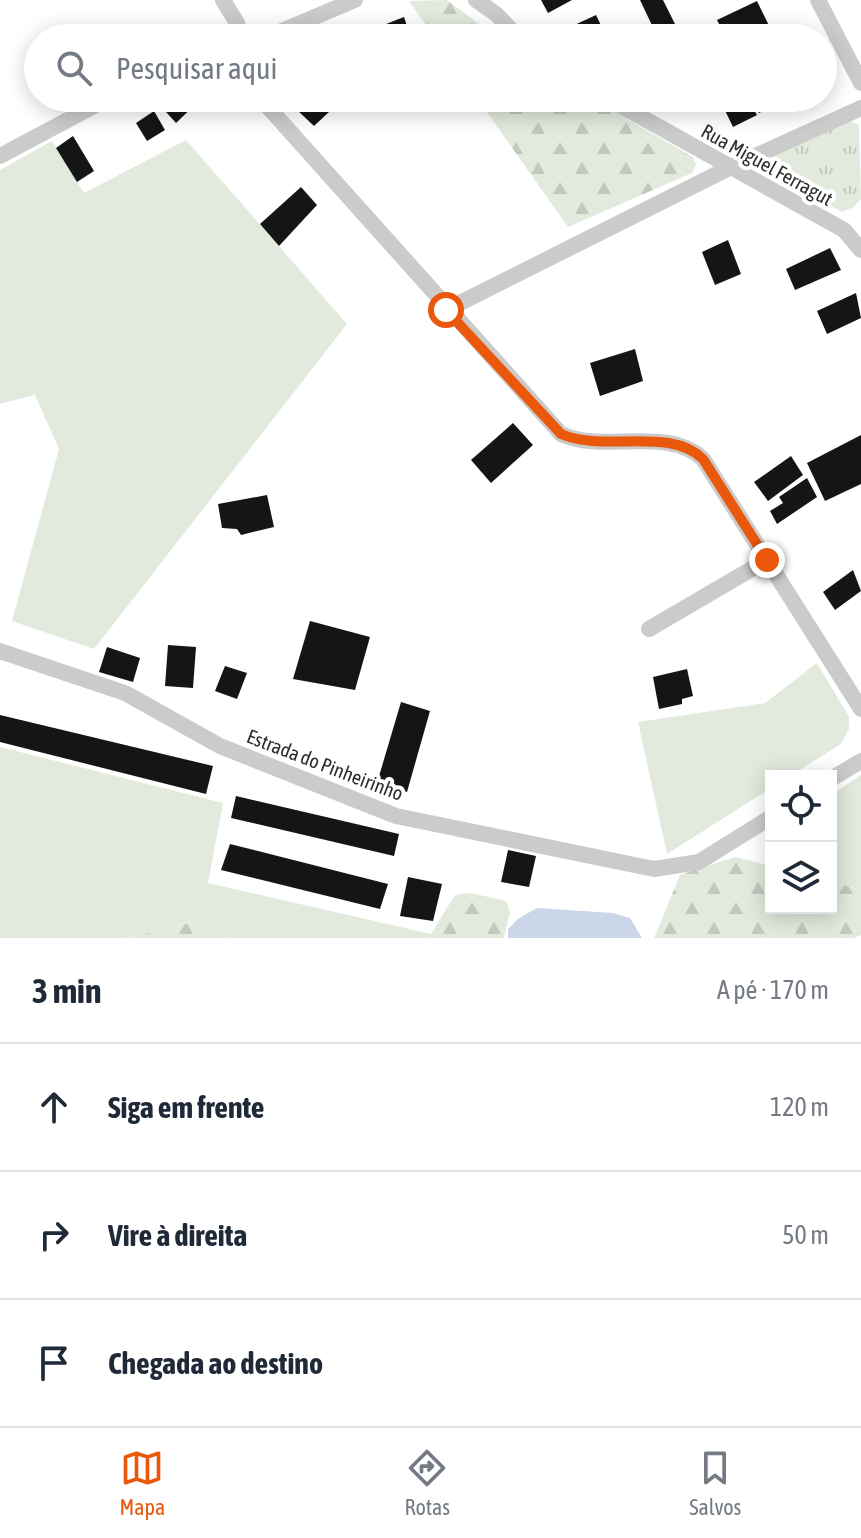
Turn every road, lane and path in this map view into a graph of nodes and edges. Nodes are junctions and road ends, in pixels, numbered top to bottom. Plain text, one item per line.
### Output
1 (223, 0) edge
2 (355, 0) edge
3 (476, 0) edge
4 (818, 0) edge
5 (497, 7) edge
6 (237, 24) edge
7 (298, 24) edge
8 (509, 24) edge
9 (830, 24) edge
10 (837, 37) edge
11 (861, 83) edge
12 (861, 108) edge
13 (83, 112) edge
14 (272, 112) edge
15 (631, 112) edge
16 (0, 156) edge
17 (729, 168) junction
18 (853, 227) edge
19 (861, 250) edge
20 (446, 310) junction
21 (767, 560) junction
22 (649, 629) dead end
23 (0, 651) edge
24 (861, 709) edge
25 (861, 761) edge
26 (837, 775) edge
27 (765, 821) edge

1 - 6 street
2 - 7 street
3 - 5 street
4 - 9 street
5 - 8 street
10 - 11 street
12 - 17 street
13 - 16 street
14 - 20 street
15 - 17 street, Rua Miguel Ferragut
17 - 18 street, Rua Miguel Ferragut
17 - 20 street
18 - 19 street, Rua Miguel Ferragut
20 - 21 street
21 - 22 street
21 - 24 street
23 - 27 street, Estrada do Pinheirinho
25 - 26 street

